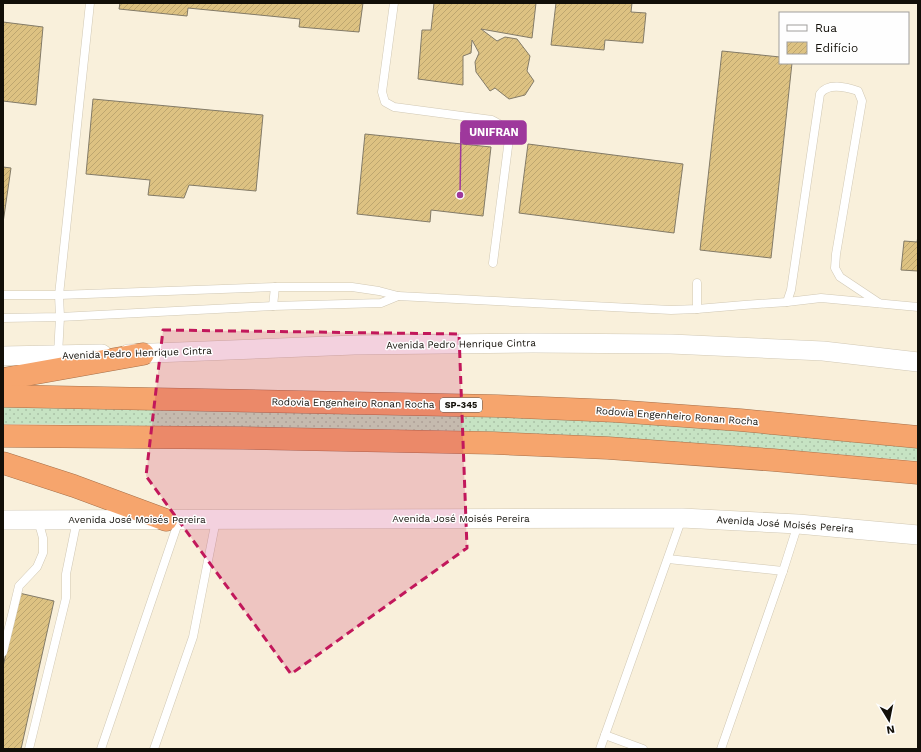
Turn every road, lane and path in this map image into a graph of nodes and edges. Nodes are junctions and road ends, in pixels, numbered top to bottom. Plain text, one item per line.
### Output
1 (90, 3) edge
2 (394, 3) edge
3 (493, 263) dead end
4 (698, 283) dead end
5 (275, 287) junction
6 (3, 295) edge
7 (59, 295) junction
8 (398, 296) junction
9 (787, 302) junction
10 (880, 303) junction
11 (273, 306) junction
12 (918, 307) edge
13 (697, 310) junction
14 (60, 317) junction
15 (3, 318) edge
16 (143, 354) junction
17 (58, 355) junction
18 (3, 356) edge
19 (918, 362) edge
20 (3, 380) edge
21 (3, 396) edge
22 (3, 436) edge
23 (918, 437) edge
24 (3, 463) edge
25 (918, 473) edge
26 (682, 518) junction
27 (77, 519) junction
28 (216, 519) junction
29 (3, 520) edge
30 (38, 520) junction
31 (172, 520) junction
32 (798, 524) junction
33 (918, 535) edge
34 (668, 559) junction
35 (783, 571) junction
36 (3, 652) edge
37 (605, 735) junction
38 (29, 749) edge
39 (101, 749) edge
40 (154, 749) edge
41 (600, 749) edge
42 (643, 749) edge
43 (721, 749) edge

1 - 7 lane
2 - 3 lane
4 - 13 lane
5 - 7 lane
5 - 8 lane
5 - 11 lane
6 - 7 lane
7 - 14 lane
8 - 11 lane
8 - 13 lane
9 - 10 lane
9 - 10 lane
9 - 13 lane
10 - 12 lane
11 - 14 lane
14 - 15 lane
14 - 17 lane
16 - 17 street, Avenida Pedro Henrique Cintra
16 - 19 street, Avenida Pedro Henrique Cintra
16 - 20 highway
17 - 18 street, Avenida Pedro Henrique Cintra
21 - 23 highway, Rodovia Engenheiro Ronan Rocha / SP-345
22 - 25 highway
24 - 31 highway
26 - 28 street, Avenida José Moisés Pereira
26 - 32 street, Avenida José Moisés Pereira
26 - 34 lane
27 - 30 street, Avenida José Moisés Pereira
27 - 31 street, Avenida José Moisés Pereira
27 - 38 lane
28 - 31 street, Avenida José Moisés Pereira
28 - 40 lane
29 - 30 street, Avenida José Moisés Pereira
30 - 36 lane
31 - 39 lane
32 - 33 street, Avenida José Moisés Pereira
32 - 35 lane
34 - 35 lane
34 - 37 lane
35 - 43 lane
37 - 41 lane
37 - 42 lane

